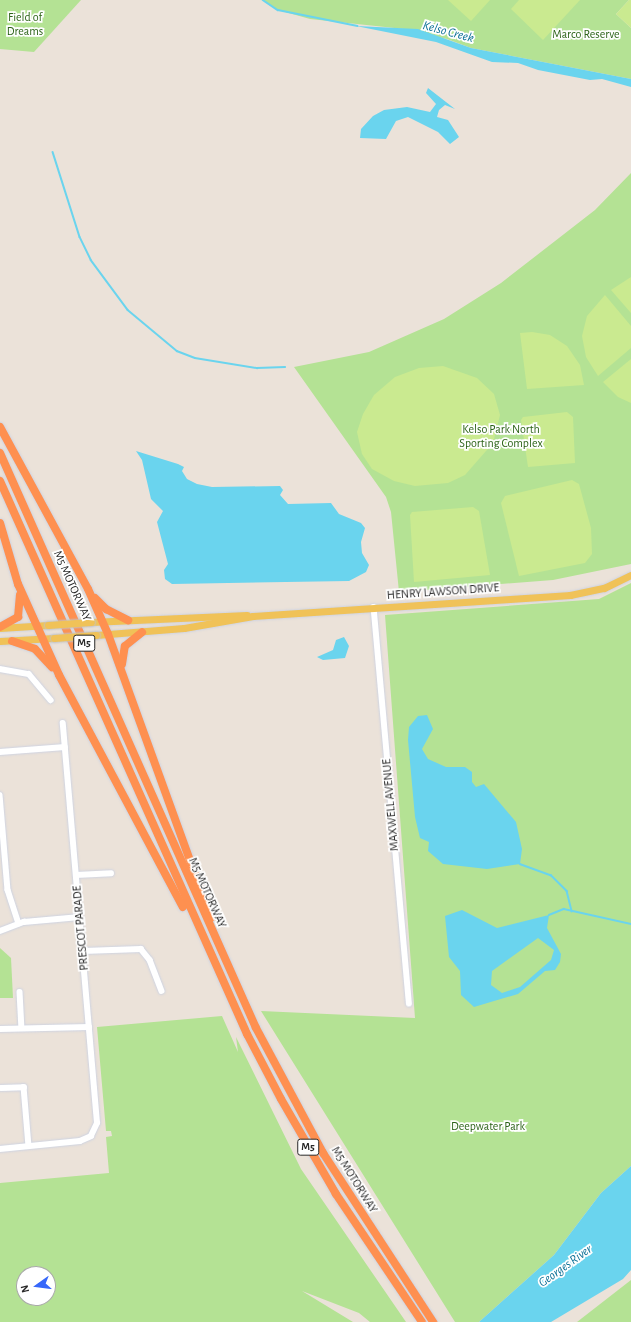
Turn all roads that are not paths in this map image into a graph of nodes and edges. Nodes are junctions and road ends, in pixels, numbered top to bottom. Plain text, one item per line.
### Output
1 (0, 426) edge
2 (0, 453) edge
3 (0, 481) edge
4 (0, 523) edge
5 (631, 575) edge
6 (18, 584) junction
7 (88, 589) junction
8 (374, 607) junction
9 (253, 616) junction
10 (128, 620) junction
11 (102, 622) junction
12 (36, 626) junction
13 (0, 628) edge
14 (142, 632) junction
15 (108, 634) junction
16 (42, 639) junction
17 (12, 640) junction
18 (0, 641) edge
19 (0, 669) edge
20 (122, 670) junction
21 (59, 676) junction
22 (51, 700) dead end
23 (63, 723) dead end
24 (65, 747) junction
25 (0, 752) edge
26 (0, 795) edge
27 (111, 872) dead end
28 (76, 875) junction
29 (80, 917) junction
30 (19, 923) junction
31 (0, 931) edge
32 (83, 951) junction
33 (221, 979) junction
34 (162, 991) dead end
35 (20, 992) dead end
36 (240, 995) junction
37 (408, 1003) dead end
38 (89, 1027) junction
39 (22, 1028) junction
40 (0, 1029) edge
41 (1, 1088) edge
42 (29, 1146) junction
43 (0, 1149) edge
44 (422, 1322) edge
45 (433, 1322) edge

1 - 7 highway
2 - 36 highway, M5 MOTORWAY / M5
3 - 33 highway, M5 MOTORWAY / M5
4 - 6 highway
5 - 8 main road, HENRY LAWSON DRIVE
6 - 12 highway
6 - 13 highway
7 - 10 highway
7 - 11 highway
8 - 9 main road, HENRY LAWSON DRIVE
8 - 37 street, MAXWELL AVENUE
9 - 10 main road, HENRY LAWSON DRIVE
9 - 14 main road, HENRY LAWSON DRIVE
10 - 11 main road, HENRY LAWSON DRIVE
11 - 12 main road, HENRY LAWSON DRIVE, bridge
11 - 15 highway
12 - 13 main road, HENRY LAWSON DRIVE
12 - 16 highway
14 - 15 main road, HENRY LAWSON DRIVE
14 - 20 highway
15 - 16 main road, HENRY LAWSON DRIVE, bridge
15 - 20 highway
16 - 17 main road, HENRY LAWSON DRIVE
16 - 21 highway
17 - 18 main road, HENRY LAWSON DRIVE
17 - 21 highway
19 - 22 street
20 - 36 highway
21 - 33 highway
23 - 24 street, PRESCOT PARADE
24 - 25 street
24 - 28 street, PRESCOT PARADE
26 - 30 street
27 - 28 street
28 - 29 street, PRESCOT PARADE
29 - 30 street
29 - 32 street, PRESCOT PARADE
30 - 31 street
32 - 34 street
32 - 38 street, PRESCOT PARADE
33 - 44 highway, M5 MOTORWAY / M5
35 - 39 street
36 - 45 highway, M5 MOTORWAY / M5
38 - 39 street
38 - 42 street, PRESCOT PARADE
39 - 40 street
41 - 42 street
42 - 43 street

